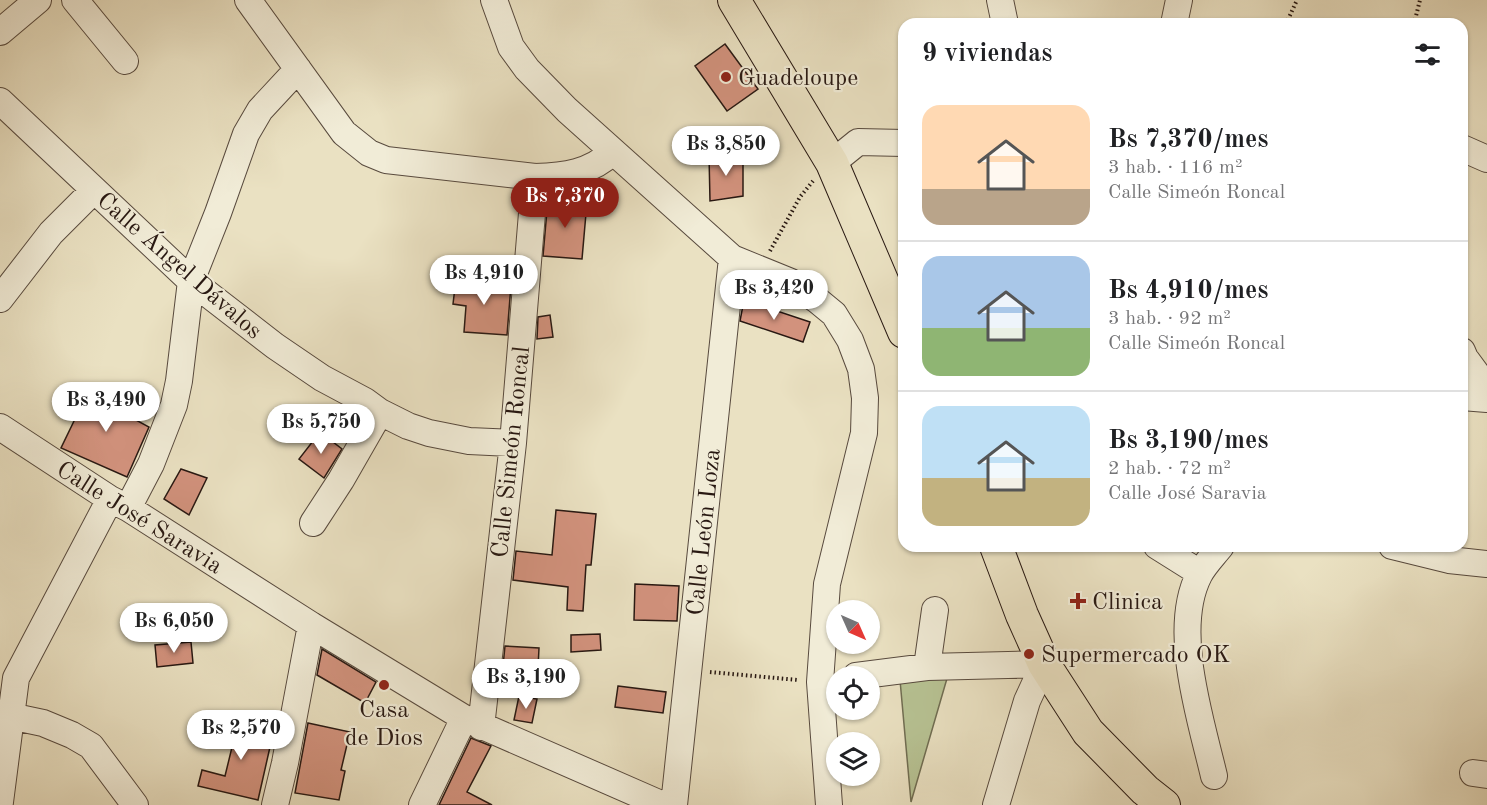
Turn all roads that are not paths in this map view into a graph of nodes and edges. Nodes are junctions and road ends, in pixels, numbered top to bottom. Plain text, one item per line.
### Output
1 (38, 0) edge
2 (75, 0) edge
3 (248, 0) edge
4 (494, 0) edge
5 (734, 0) edge
6 (1179, 0) edge
7 (1175, 18) edge
8 (0, 32) edge
9 (125, 61) dead end
10 (298, 69) junction
11 (0, 100) edge
12 (898, 143) edge
13 (1468, 151) edge
14 (612, 152) junction
15 (1487, 159) edge
16 (832, 163) junction
17 (535, 177) junction
18 (94, 190) junction
19 (732, 258) junction
20 (191, 281) junction
21 (0, 299) edge
22 (898, 318) edge
23 (1468, 363) edge
24 (1487, 388) edge
25 (1468, 397) edge
26 (1487, 399) edge
27 (380, 412) junction
28 (0, 427) edge
29 (513, 444) junction
30 (119, 504) junction
31 (313, 523) dead end
32 (998, 552) edge
33 (1167, 552) edge
34 (1216, 552) edge
35 (1416, 552) edge
36 (1487, 564) edge
37 (1200, 573) junction
38 (935, 610) dead end
39 (311, 625) junction
40 (1044, 664) junction
41 (829, 666) edge
42 (927, 667) junction
43 (8, 673) edge
44 (880, 673) edge
45 (10, 716) junction
46 (829, 720) edge
47 (472, 722) junction
48 (1214, 776) dead end
49 (0, 802) edge
50 (135, 805) edge
51 (275, 805) edge
52 (422, 805) edge
53 (663, 805) edge
54 (674, 805) edge
55 (829, 805) edge
56 (996, 805) edge
57 (1164, 805) edge

1 - 8 street
2 - 9 street
3 - 10 street
4 - 14 street
5 - 16 main road
6 - 7 street
10 - 17 street
10 - 20 street
11 - 18 street, Calle Ángel Dávalos
12 - 16 street
13 - 15 street
14 - 17 street
14 - 19 street
16 - 22 main road
17 - 29 street, Calle Simeón Roncal
18 - 20 street, Calle Ángel Dávalos
18 - 21 street
19 - 41 street
19 - 54 street, Calle León Loza
20 - 27 street, Calle Ángel Dávalos
20 - 30 street
23 - 24 street
25 - 26 street
27 - 29 street, Calle Ángel Dávalos
27 - 31 street
28 - 30 street, Calle José Saravia
29 - 47 street, Calle Simeón Roncal
30 - 39 street, Calle José Saravia
30 - 43 street
32 - 40 main road
33 - 37 street
34 - 37 street
35 - 36 street
37 - 48 street
38 - 42 street
39 - 47 street, Calle José Saravia
39 - 51 street
40 - 42 street
40 - 56 street
40 - 57 main road
42 - 44 street
43 - 45 street
45 - 49 street
45 - 50 street
46 - 55 street
47 - 52 street, Calle Simeón Roncal
47 - 53 street, Calle José Saravia

